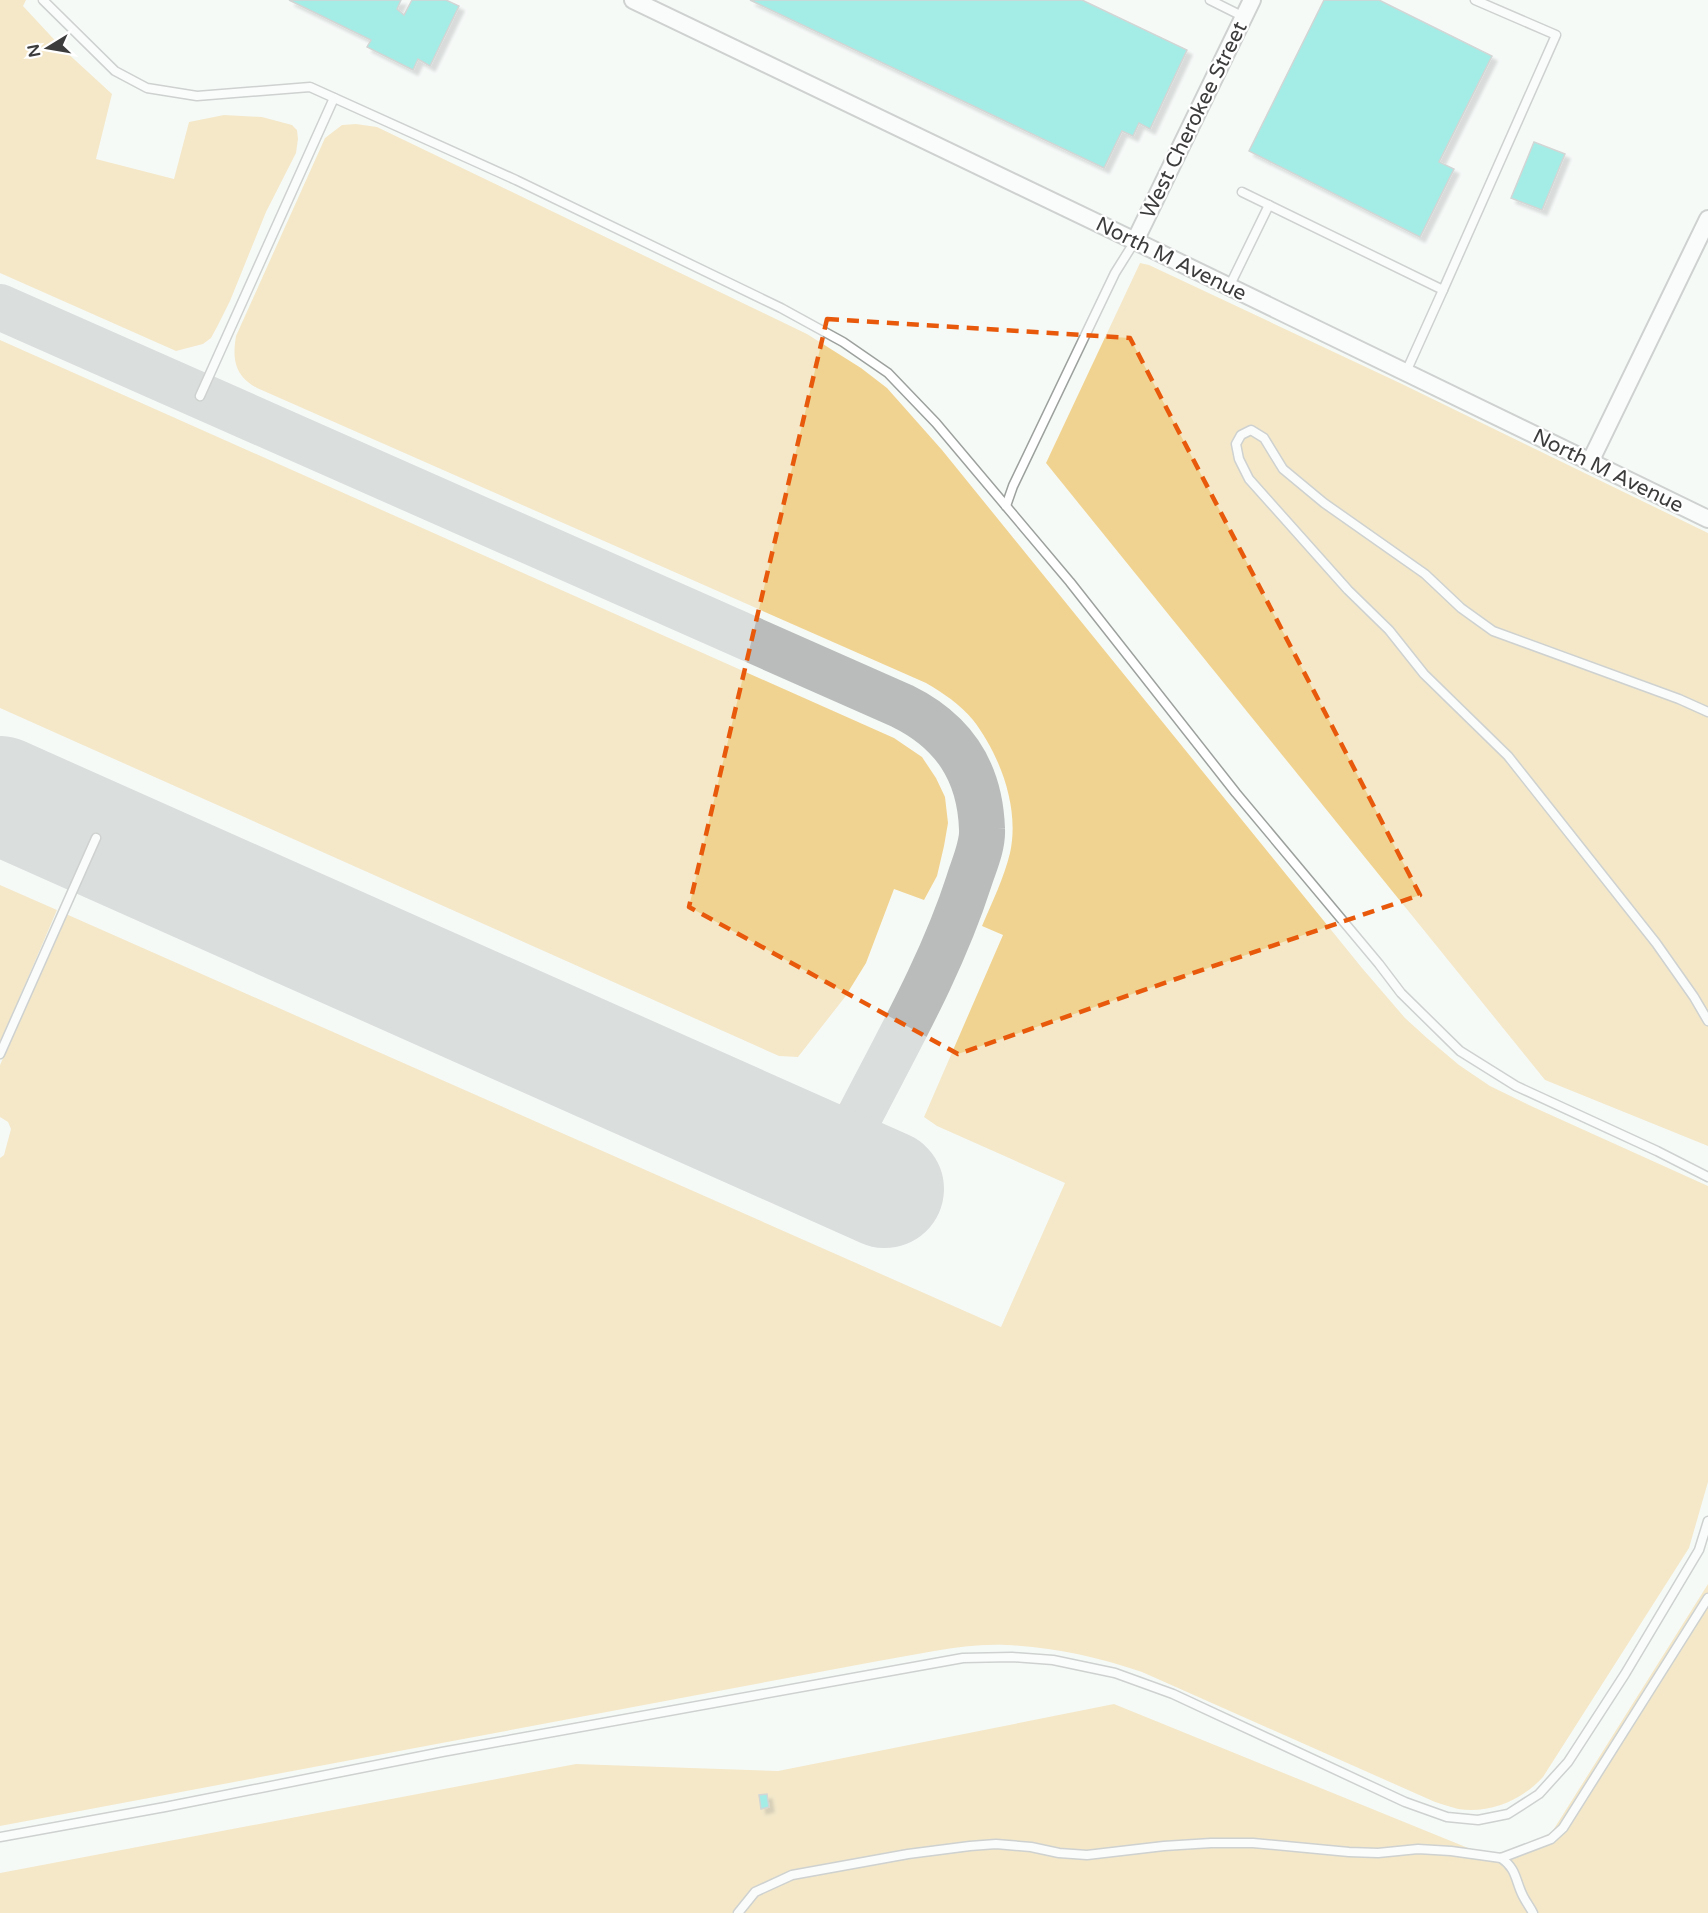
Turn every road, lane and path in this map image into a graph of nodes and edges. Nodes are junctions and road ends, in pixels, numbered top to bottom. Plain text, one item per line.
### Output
1 (43, 0) edge
2 (633, 0) edge
3 (1210, 0) edge
4 (1252, 0) edge
5 (1475, 0) edge
6 (1244, 17) junction
7 (334, 98) junction
8 (1242, 192) dead end
9 (1269, 205) junction
10 (1708, 219) edge
11 (1135, 241) junction
12 (1229, 287) junction
13 (1443, 290) junction
14 (1406, 372) junction
15 (200, 396) dead end
16 (1590, 462) junction
17 (1006, 506) junction
18 (1708, 519) edge
19 (1708, 712) edge
20 (96, 838) dead end
21 (1708, 1021) edge
22 (0, 1054) edge
23 (1708, 1177) edge
24 (1708, 1521) edge
25 (1708, 1598) edge
26 (0, 1837) edge
27 (1502, 1858) junction
28 (738, 1913) edge
29 (1533, 1913) edge

1 - 7 lane
2 - 11 street, North M Avenue
3 - 6 lane
4 - 6 street, West Cherokee Street
5 - 13 lane
6 - 11 street, West Cherokee Street
7 - 15 lane
7 - 17 lane
8 - 9 lane
9 - 12 lane
9 - 13 lane
10 - 16 street
11 - 12 street, North M Avenue
11 - 17 lane
12 - 14 street, North M Avenue
13 - 14 lane
14 - 16 street, North M Avenue
16 - 18 street, North M Avenue
17 - 23 lane
19 - 21 lane
20 - 22 lane
24 - 26 lane
25 - 27 lane
27 - 28 lane
27 - 29 lane

